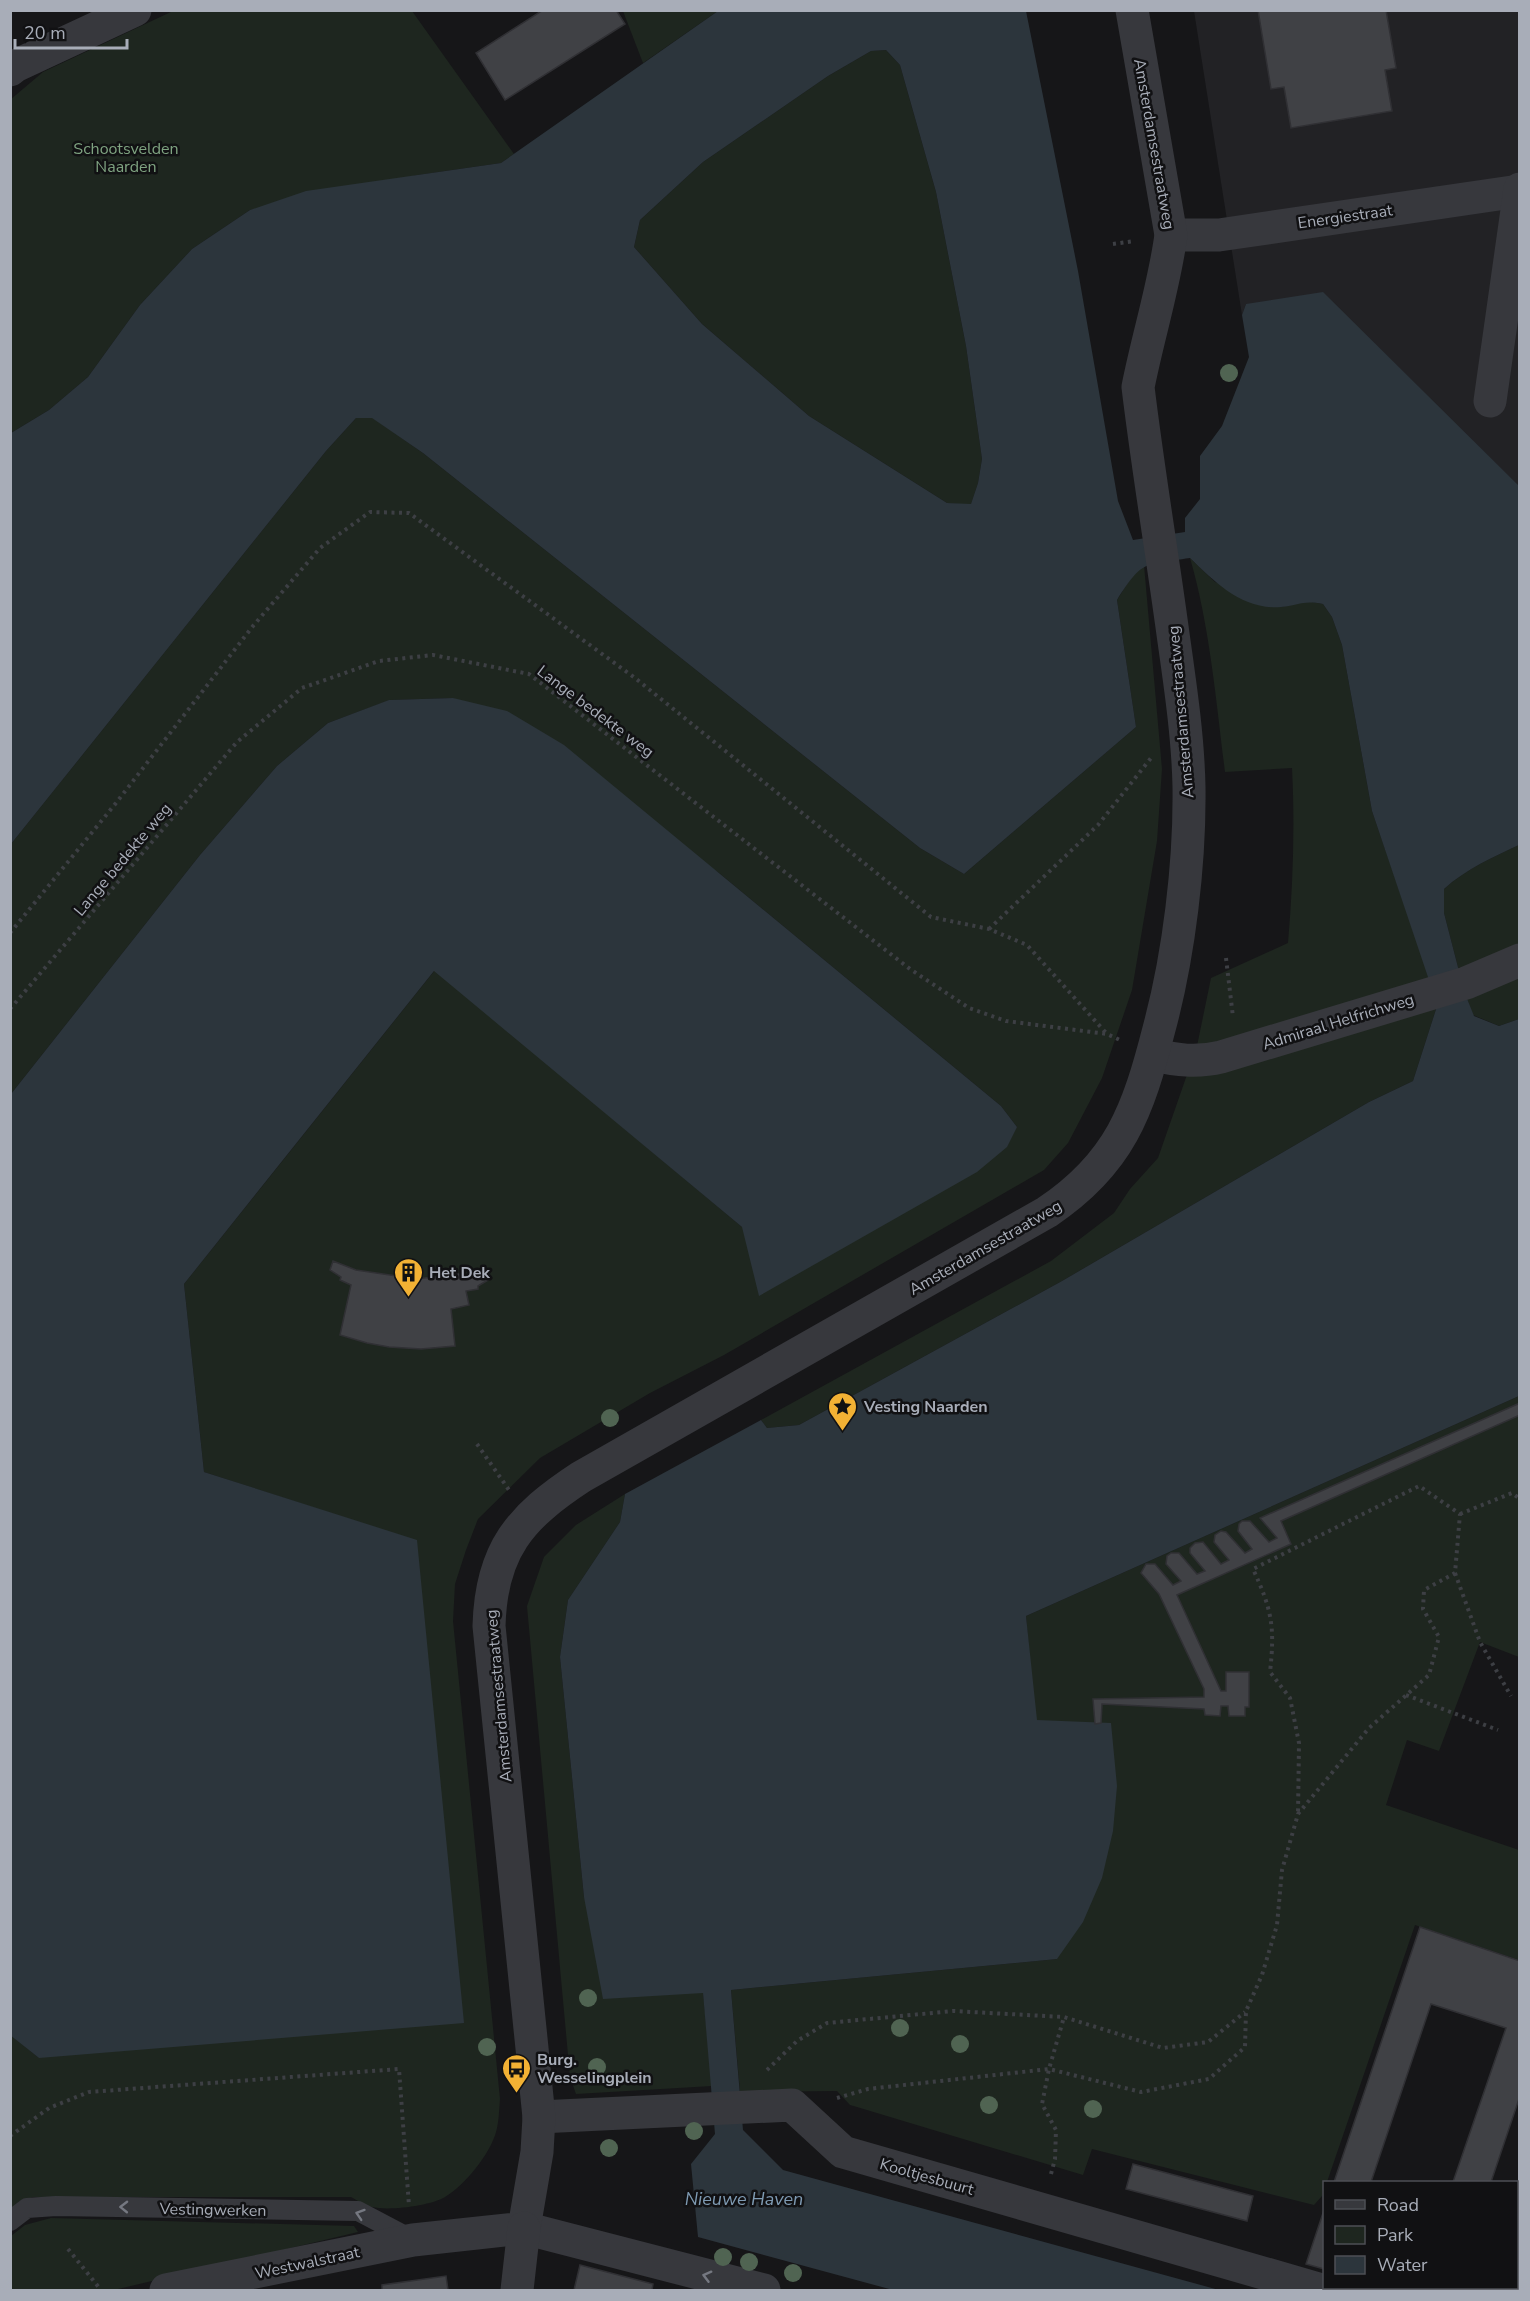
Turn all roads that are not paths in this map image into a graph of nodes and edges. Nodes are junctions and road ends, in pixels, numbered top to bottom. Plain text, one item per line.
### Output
1 (135, 10) edge
2 (1132, 10) edge
3 (12, 64) edge
4 (1519, 190) edge
5 (1171, 235) junction
6 (1490, 401) dead end
7 (1520, 960) edge
8 (1138, 1048) junction
9 (539, 2117) junction
10 (10, 2221) edge
11 (524, 2228) junction
12 (412, 2240) junction
13 (166, 2290) edge
14 (517, 2290) edge
15 (764, 2290) edge
16 (1322, 2290) edge

1 - 3 street
2 - 5 street, Amsterdamsestraatweg
4 - 5 street, Energiestraat
4 - 6 street, Energiestraat
5 - 8 street, Amsterdamsestraatweg
7 - 8 street, Admiraal Helfrichweg
8 - 9 street, Amsterdamsestraatweg
9 - 11 street, Amsterdamsestraatweg
9 - 16 street, Kooltjesbuurt
12 -> 10 lane, Vestingwerken
11 - 12 street, Westwalstraat
11 - 14 street, Amsterdamsestraatweg
15 -> 11 street
12 - 13 street, Westwalstraat

